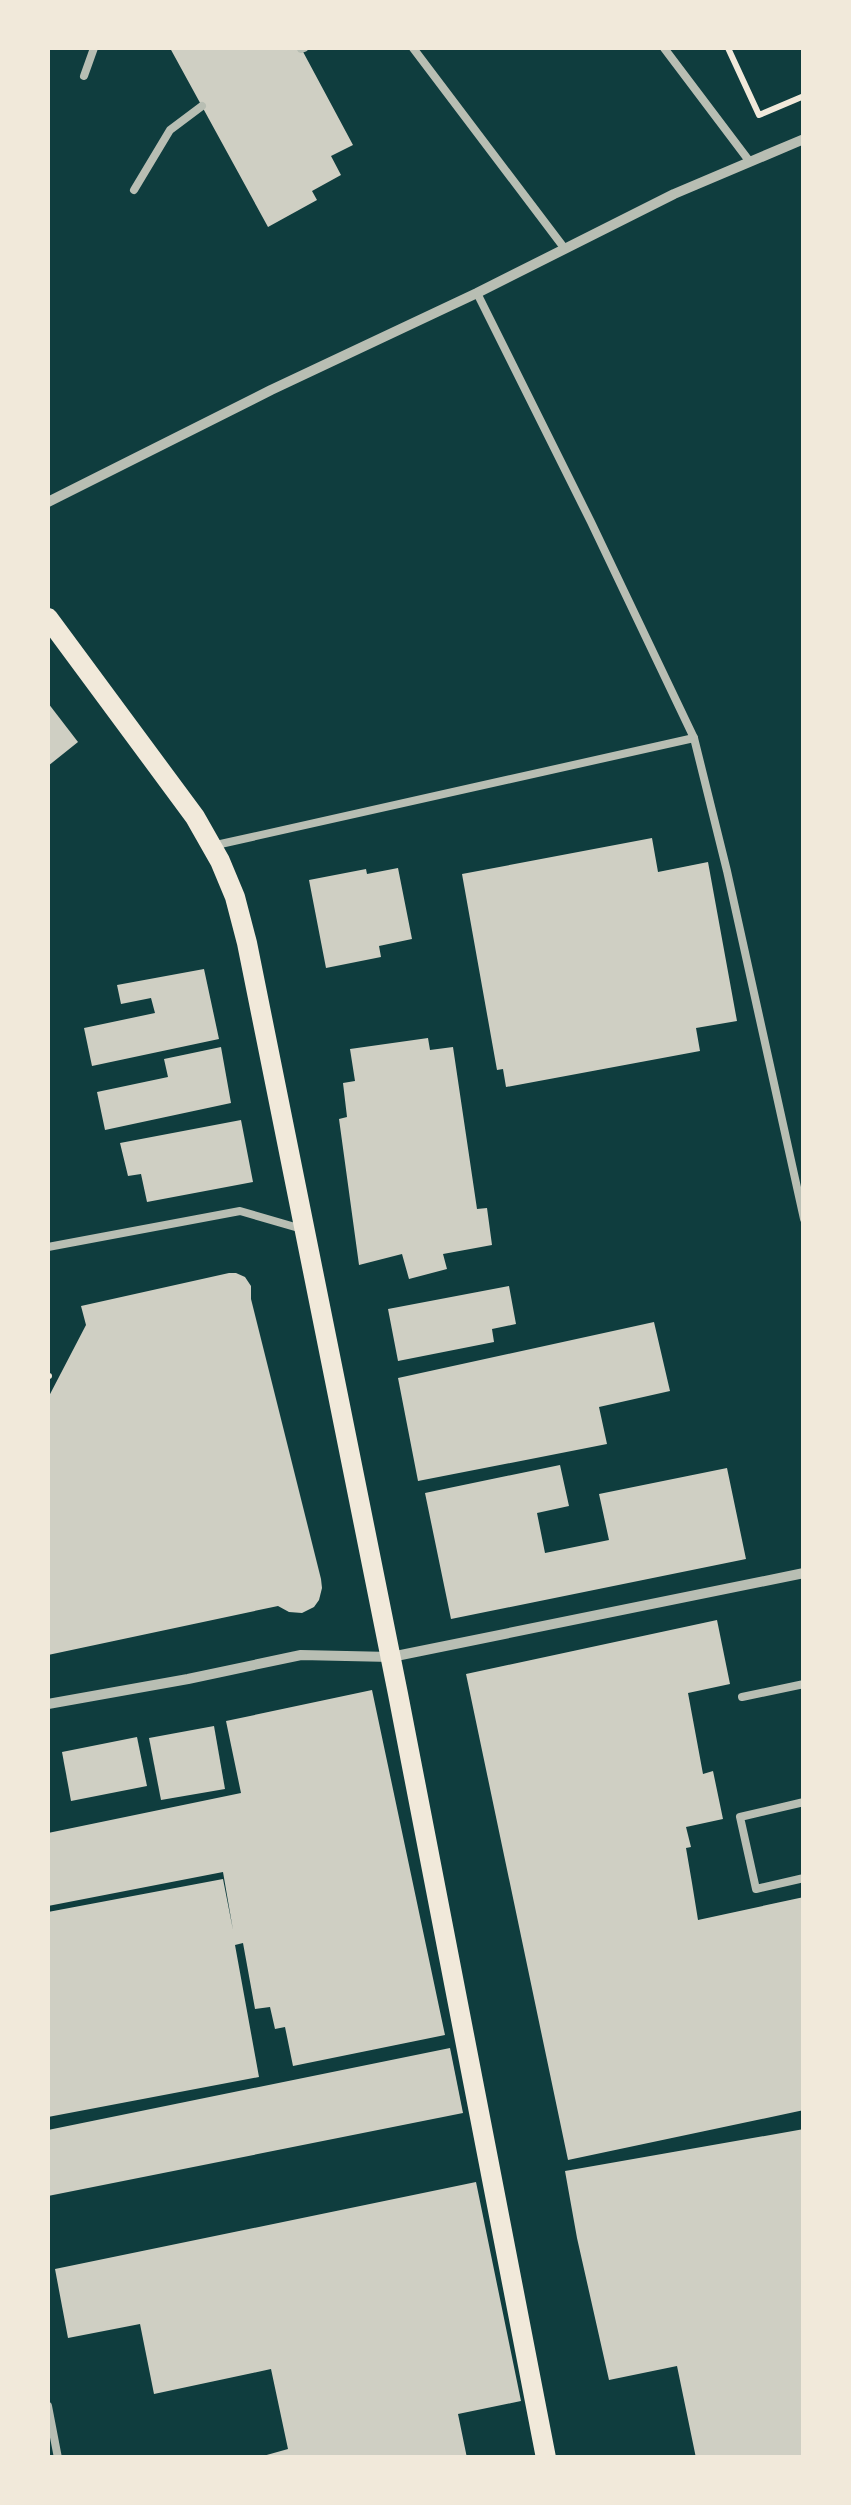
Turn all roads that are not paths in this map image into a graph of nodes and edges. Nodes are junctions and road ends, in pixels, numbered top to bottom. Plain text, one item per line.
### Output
1 (94, 48) edge
2 (412, 48) edge
3 (664, 48) edge
4 (84, 76) dead end
5 (202, 106) dead end
6 (804, 139) edge
7 (750, 162) junction
8 (134, 190) dead end
9 (565, 249) junction
10 (477, 293) junction
11 (48, 502) edge
12 (48, 618) edge
13 (694, 738) junction
14 (212, 846) junction
15 (804, 1219) edge
16 (306, 1230) junction
17 (48, 1247) edge
18 (804, 1573) edge
19 (391, 1657) junction
20 (804, 1684) edge
21 (742, 1697) dead end
22 (48, 1704) edge
23 (804, 1802) edge
24 (804, 1878) edge
25 (48, 2406) edge
26 (58, 2458) edge
27 (546, 2458) edge

1 - 4 lane
2 - 9 lane
3 - 7 lane
5 - 8 lane
6 - 7 street
7 - 9 street
9 - 10 street
10 - 11 street
10 - 13 lane
12 - 14 main road
13 - 14 lane
13 - 15 lane
14 - 16 main road
16 - 17 lane
16 - 19 main road
18 - 19 street
19 - 22 street
19 - 27 main road
20 - 21 lane
23 - 24 lane
25 - 26 lane

